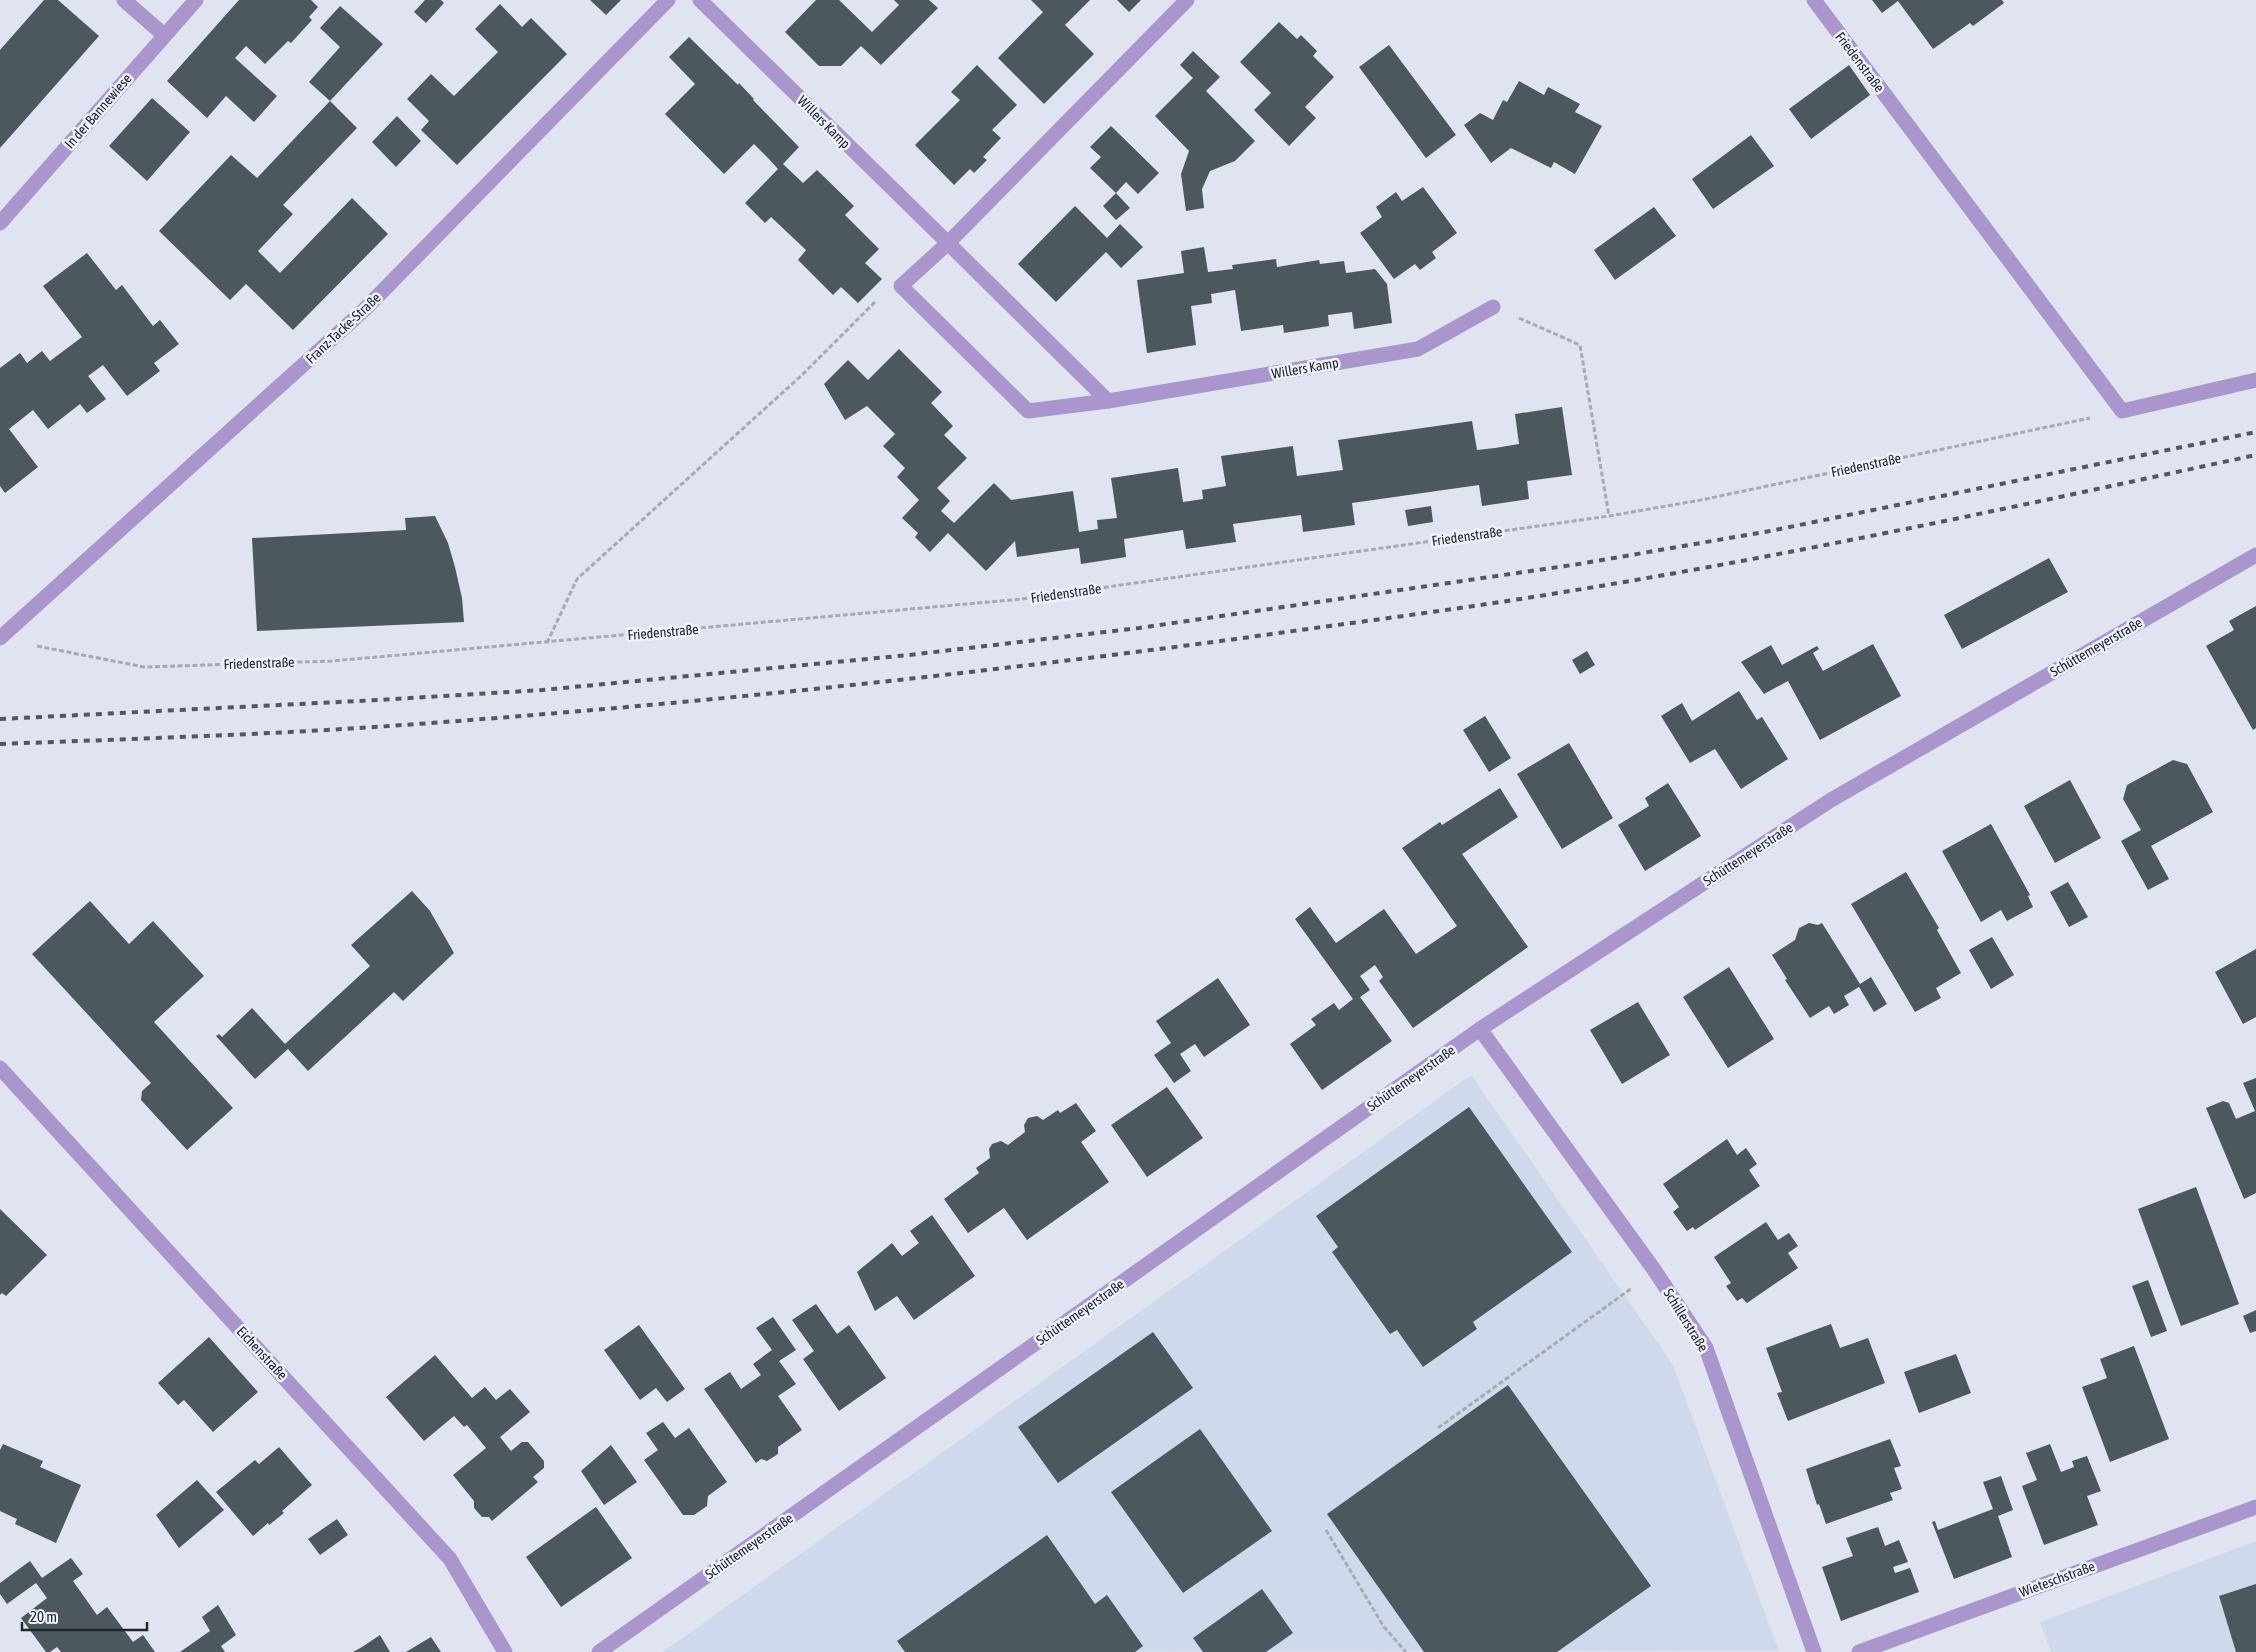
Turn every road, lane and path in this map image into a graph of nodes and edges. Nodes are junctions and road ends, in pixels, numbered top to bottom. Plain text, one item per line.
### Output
1 (124, 0) edge
2 (196, 0) edge
3 (668, 0) edge
4 (700, 0) edge
5 (1187, 0) edge
6 (1814, 0) edge
7 (164, 35) junction
8 (0, 222) edge
9 (948, 243) junction
10 (901, 286) junction
11 (1493, 307) joint
12 (2256, 380) edge
13 (1108, 401) junction
14 (2122, 411) junction
15 (1609, 516) junction
16 (2256, 555) edge
17 (0, 638) edge
18 (547, 643) junction
19 (29, 644) dead end
20 (1480, 1029) junction
21 (0, 1068) edge
22 (1655, 1271) junction
23 (1438, 1428) dead end
24 (2256, 1507) edge
25 (1326, 1530) dead end
26 (504, 1652) edge
27 (598, 1652) edge
28 (1406, 1652) edge
29 (1814, 1652) edge
30 (1859, 1652) edge

1 - 7 street
2 - 7 street, In der Bannewiese
3 - 17 street, Franz-Tacke-Straße
4 - 9 street, Willers Kamp
5 - 9 street
6 - 14 street, Friedenstraße
7 - 8 street, In der Bannewiese
9 - 10 street
9 - 13 street, Willers Kamp
10 - 13 street, Willers Kamp
10 - 18 path
11 - 13 street, Willers Kamp
11 - 15 path
12 - 14 street
14 - 15 path, Friedenstraße
15 - 18 path, Friedenstraße
16 - 20 street, Schüttemeyerstraße
18 - 19 path, Friedenstraße
20 - 22 street, Schillerstraße
20 - 27 street, Schüttemeyerstraße
21 - 26 street, Eichenstraße
22 - 23 path
22 - 29 street, Schillerstraße
24 - 30 street, Wieteschstraße
25 - 28 path

